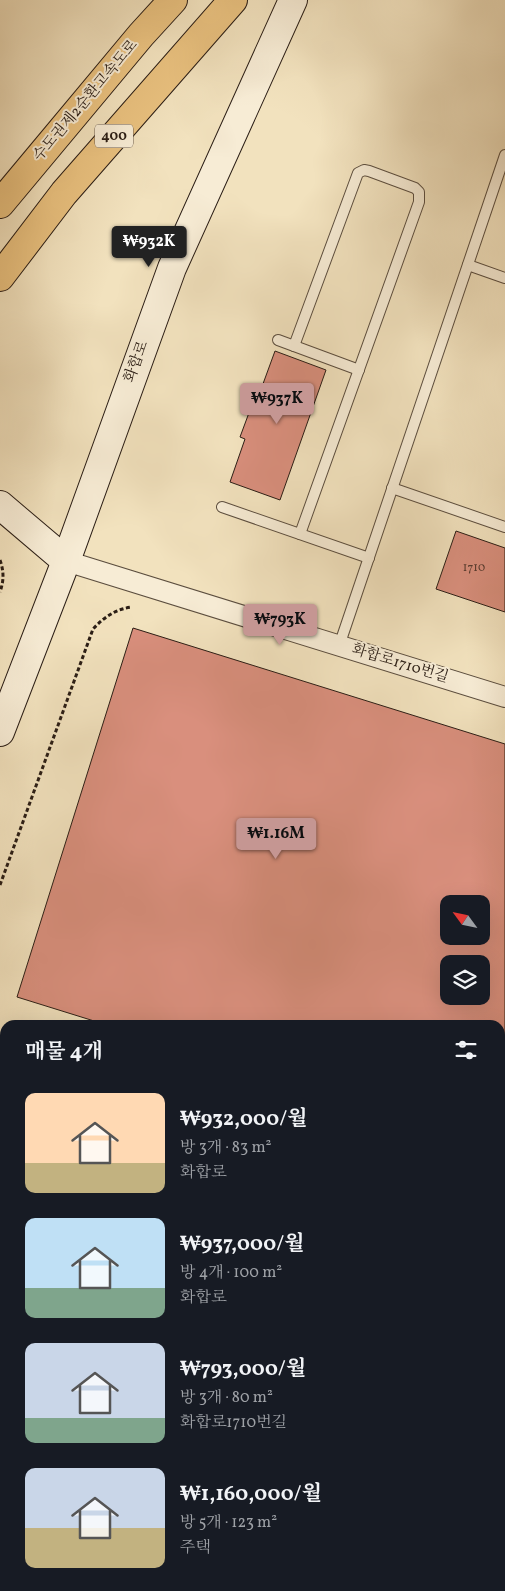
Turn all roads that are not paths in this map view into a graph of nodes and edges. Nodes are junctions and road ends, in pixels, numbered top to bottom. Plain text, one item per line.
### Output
1 (173, 0) edge
2 (233, 0) edge
3 (294, 0) edge
4 (505, 155) edge
5 (0, 204) edge
6 (468, 265) junction
7 (0, 277) edge
8 (505, 278) edge
9 (278, 340) dead end
10 (294, 346) junction
11 (359, 370) junction
12 (392, 488) junction
13 (222, 507) dead end
14 (4, 508) edge
15 (505, 527) edge
16 (300, 534) junction
17 (369, 558) junction
18 (66, 561) junction
19 (339, 646) junction
20 (505, 697) edge
21 (0, 732) edge

1 - 5 highway, 수도권제2순환고속도로 / 400
2 - 7 highway, 400
3 - 18 main road, 화합로
4 - 6 lane
6 - 8 lane
6 - 12 lane
9 - 10 lane
10 - 11 lane
10 - 11 lane
11 - 16 lane
12 - 15 lane
12 - 17 lane
13 - 16 lane
14 - 18 main road
16 - 17 lane
17 - 19 lane
18 - 19 street, 화합로1710번길
18 - 21 main road, 화합로
19 - 20 street, 화합로1710번길

